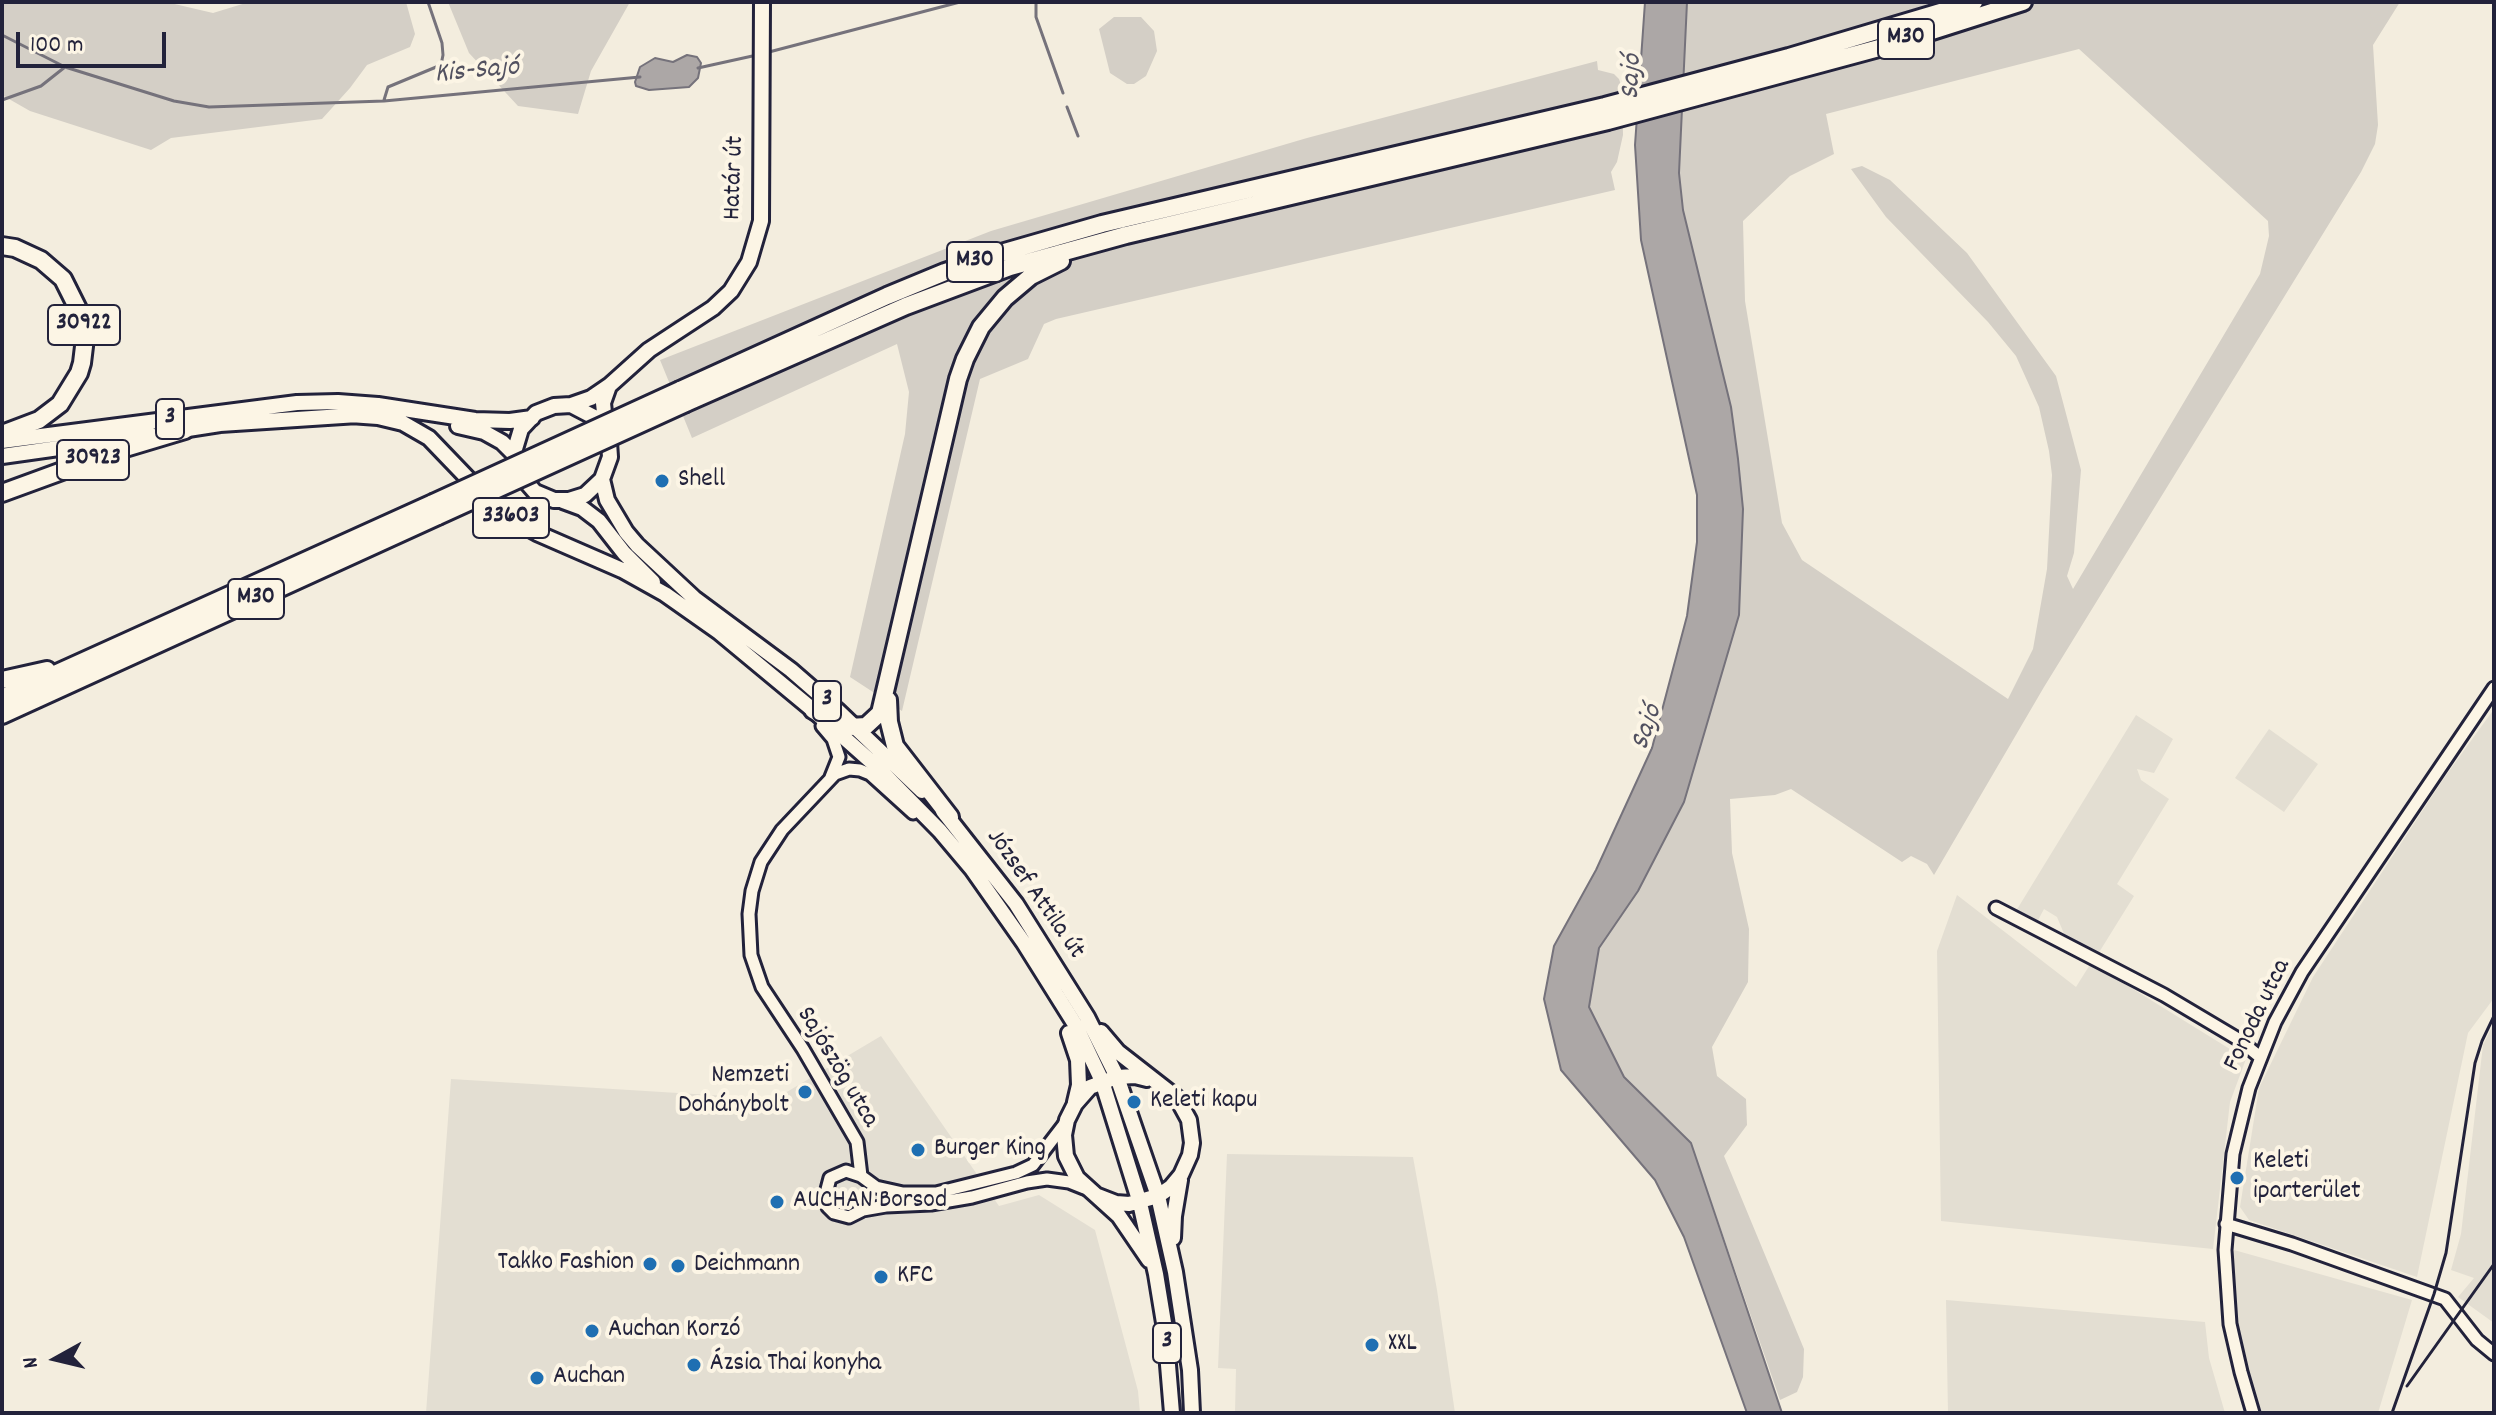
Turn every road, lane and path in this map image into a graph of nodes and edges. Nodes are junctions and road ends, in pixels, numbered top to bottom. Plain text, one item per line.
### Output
1 (762, 2) edge
2 (1974, 2) edge
3 (2023, 2) edge
4 (1789, 65) junction
5 (1606, 113) junction
6 (1126, 235) junction
7 (2, 246) edge
8 (610, 385) junction
9 (683, 396) junction
10 (571, 405) junction
11 (350, 415) junction
12 (378, 417) joint
13 (532, 418) junction
14 (185, 430) junction
15 (2, 434) edge
16 (606, 436) junction
17 (2, 441) edge
18 (2, 456) edge
19 (516, 456) junction
20 (602, 479) junction
21 (2, 493) edge
22 (561, 500) junction
23 (436, 510) junction
24 (665, 594) junction
25 (87, 659) junction
26 (770, 674) junction
27 (2, 680) edge
28 (888, 686) junction
29 (2494, 688) edge
30 (2, 698) edge
31 (813, 710) junction
32 (2, 715) edge
33 (857, 727) junction
34 (831, 778) junction
35 (945, 824) junction
36 (1996, 908) dead end
37 (1045, 978) junction
38 (1087, 1017) junction
39 (2260, 1057) junction
40 (1117, 1077) junction
41 (1102, 1081) junction
42 (1156, 1082) junction
43 (1075, 1104) junction
44 (1067, 1120) junction
45 (848, 1127) junction
46 (846, 1171) junction
47 (1181, 1175) junction
48 (864, 1179) junction
49 (1093, 1193) junction
50 (1158, 1196) junction
51 (1140, 1203) junction
52 (863, 1210) junction
53 (2226, 1224) junction
54 (1175, 1272) junction
55 (1156, 1274) junction
56 (2494, 1354) edge
57 (1172, 1413) edge
58 (1192, 1413) edge
59 (2253, 1413) edge

1 - 8 main road, Határ út
2 - 4 highway, M30
3 - 4 highway, M30
4 - 5 highway, M30
5 - 6 highway, M30
5 - 9 highway, M30
6 - 9 highway, M30
6 - 28 highway
7 - 15 highway, 30922
8 - 10 main road, Határ út
8 - 16 main road
9 - 23 highway, M30, bridge
10 - 13 main road, 3
10 - 16 main road
11 - 12 main road, 3
11 - 14 main road, 3
11 - 19 main road, 3
12 - 24 main road, 33603
13 - 17 main road, 3
13 - 19 main road
14 - 18 main road, 3
14 - 21 highway, 30923
16 - 20 main road, 3
19 - 22 main road, 3
20 - 22 main road
20 - 33 main road, József Attila út / 3
22 - 24 main road, 3
23 - 25 highway, M30
23 - 32 highway, M30
24 - 26 main road, József Attila út / 3
25 - 27 highway
25 - 30 highway, M30
26 - 31 main road, József Attila út / 3
26 - 34 street
28 - 33 highway
28 - 35 highway
29 - 39 street, Fonoda utca
31 - 33 highway
31 - 35 main road, József Attila út / 3
33 - 35 main road, József Attila út / 3
34 - 35 street
34 - 45 street, Sajószög utca
35 - 37 main road, József Attila út / 3
35 - 38 main road, József Attila út / 3
36 - 39 street
37 - 41 main road, József Attila út / 3
37 - 43 main road
38 - 40 main road, József Attila út / 3
38 - 42 main road
39 - 53 street, Fonoda utca
40 - 41 main road
40 - 42 main road
40 - 50 main road, József Attila út / 3
41 - 43 main road
41 - 51 main road, József Attila út / 3
42 - 47 main road
43 - 44 main road
44 - 48 street
44 - 49 main road
45 - 46 street
45 - 48 street, Sajószög utca
46 - 48 street
46 - 52 street
47 - 50 main road
47 - 54 main road
48 - 52 street
49 - 51 main road
49 - 52 street
49 - 55 main road
50 - 51 main road
50 - 54 main road, József Attila út / 3
51 - 55 main road, József Attila út / 3
53 - 56 street
53 - 59 street, Fonoda utca
54 - 58 main road, József Attila út / 3
55 - 57 main road, József Attila út / 3

